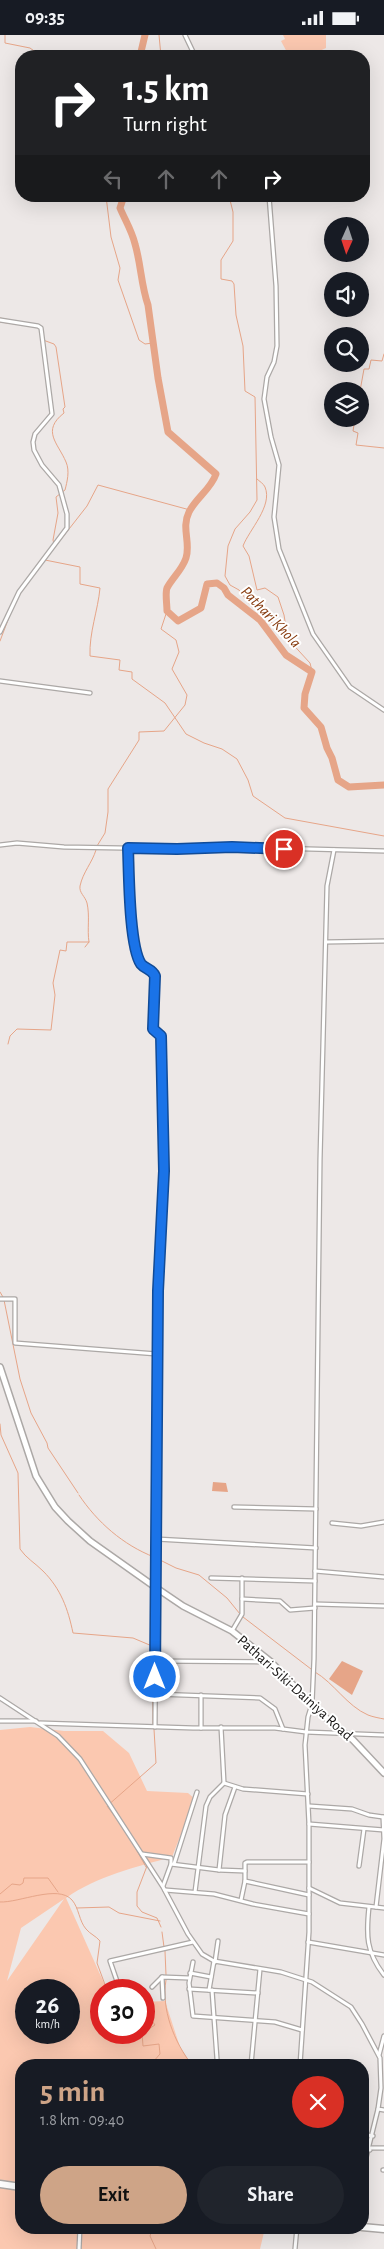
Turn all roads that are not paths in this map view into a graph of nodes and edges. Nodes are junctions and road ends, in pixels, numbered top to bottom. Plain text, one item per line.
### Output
1 (185, 35) edge
2 (192, 50) edge
3 (269, 202) edge
4 (0, 320) edge
5 (0, 632) edge
6 (0, 681) edge
7 (90, 693) dead end
8 (384, 710) edge
9 (0, 845) edge
10 (128, 848) junction
11 (334, 850) junction
12 (384, 851) edge
13 (384, 941) edge
14 (326, 942) junction
15 (0, 1299) edge
16 (157, 1354) junction
17 (0, 1367) edge
18 (234, 1507) dead end
19 (316, 1509) junction
20 (384, 1522) edge
21 (332, 1523) dead end
22 (156, 1539) junction
23 (316, 1548) junction
24 (315, 1571) junction
25 (211, 1577) dead end
26 (384, 1577) edge
27 (242, 1578) junction
28 (315, 1581) junction
29 (155, 1587) junction
30 (242, 1599) junction
31 (315, 1606) junction
32 (384, 1606) edge
33 (232, 1631) junction
34 (155, 1661) junction
35 (272, 1662) junction
36 (155, 1694) junction
37 (201, 1695) junction
38 (0, 1698) edge
39 (312, 1704) junction
40 (0, 1721) edge
41 (38, 1722) junction
42 (156, 1727) junction
43 (221, 1727) junction
44 (201, 1728) junction
45 (283, 1729) junction
46 (306, 1732) junction
47 (344, 1733) junction
48 (384, 1735) edge
49 (384, 1773) edge
50 (224, 1783) junction
51 (235, 1787) junction
52 (197, 1792) dead end
53 (308, 1794) junction
54 (308, 1806) junction
55 (384, 1817) edge
56 (309, 1824) junction
57 (364, 1829) junction
58 (384, 1830) edge
59 (142, 1854) junction
60 (309, 1862) junction
61 (173, 1864) junction
62 (198, 1866) junction
63 (359, 1866) dead end
64 (219, 1871) junction
65 (245, 1871) junction
66 (379, 1877) junction
67 (384, 1877) edge
68 (245, 1881) junction
69 (309, 1888) junction
70 (164, 1889) junction
71 (195, 1892) junction
72 (309, 1895) junction
73 (241, 1900) junction
74 (369, 1907) junction
75 (376, 1907) junction
76 (384, 1908) edge
77 (309, 1914) junction
78 (218, 1941) dead end
79 (193, 1942) junction
80 (308, 1942) junction
81 (370, 1954) junction
82 (384, 1955) edge
83 (214, 1961) junction
84 (192, 1962) dead end
85 (260, 1969) junction
86 (190, 1973) junction
87 (384, 1975) edge
88 (162, 1977) junction
89 (211, 1977) junction
90 (189, 1978) junction
91 (116, 1979) edge
92 (306, 1979) junction
93 (155, 1984) edge
94 (190, 1989) junction
95 (211, 1990) junction
96 (258, 1993) junction
97 (163, 1998) dead end
98 (215, 2017) junction
99 (256, 2020) junction
100 (302, 2030) junction
101 (384, 2036) edge
102 (379, 2055) junction
103 (217, 2059) edge
104 (252, 2059) edge
105 (300, 2059) edge
106 (378, 2109) junction
107 (384, 2110) edge
108 (369, 2135) edge
109 (373, 2136) junction
110 (384, 2148) edge
111 (370, 2149) joint
112 (0, 2184) edge
113 (15, 2186) edge
114 (369, 2228) edge
115 (384, 2229) edge
116 (80, 2234) edge
117 (296, 2234) edge
118 (79, 2249) edge
119 (295, 2249) edge

1 - 2 street
3 - 8 street
4 - 5 street
6 - 7 street
9 - 10 street
10 - 11 street
10 - 16 street
11 - 12 street
11 - 14 street
13 - 14 street
14 - 19 street
15 - 16 street
16 - 22 street
17 - 29 main road, Pathari-Siki-Dainiya Road
18 - 19 street
19 - 23 street
20 - 21 street
22 - 23 street
22 - 29 street
23 - 24 street
24 - 26 street
24 - 28 street
25 - 27 street
27 - 28 street
27 - 30 street
28 - 31 street
29 - 33 main road, Pathari-Siki-Dainiya Road
29 - 34 street
30 - 31 street
30 - 33 street
31 - 32 street
31 - 39 street
33 - 35 main road, Pathari-Siki-Dainiya Road
34 - 35 street
34 - 36 street
35 - 39 main road, Pathari-Siki-Dainiya Road
36 - 37 street
36 - 42 street
37 - 44 street
37 - 45 street
38 - 41 street
39 - 46 street
39 - 47 main road, Pathari-Siki-Dainiya Road
40 - 41 street
41 - 42 street
41 - 59 street
42 - 44 street
43 - 44 street
43 - 45 street
43 - 50 street
45 - 46 street
46 - 47 street
46 - 53 street
47 - 48 street
47 - 49 main road, Pathari-Siki-Dainiya Road
50 - 51 street
50 - 62 street
51 - 53 street
51 - 64 street
52 - 61 street
53 - 54 street
54 - 55 street
54 - 56 street
55 - 58 street
56 - 57 street
56 - 60 street
57 - 58 street
57 - 63 street
58 - 66 street
59 - 61 street
59 - 70 street
60 - 65 street
60 - 69 street
61 - 62 street
61 - 70 street
62 - 64 street
62 - 71 street
64 - 65 street
65 - 68 street
66 - 67 street
66 - 75 street
68 - 72 street
68 - 73 street
69 - 72 street
69 - 74 street
70 - 71 street
70 - 79 street
71 - 73 street
72 - 77 street
73 - 77 street
74 - 75 street
74 - 81 street
75 - 76 street
77 - 80 street
78 - 83 street
79 - 83 street
79 - 91 street
80 - 81 street
80 - 92 street
81 - 82 street
81 - 87 street
83 - 85 street
83 - 89 street
84 - 86 street
85 - 92 street
85 - 96 street
86 - 89 street
86 - 90 street
88 - 90 street
88 - 93 street
88 - 97 street
89 - 95 street
90 - 94 street
92 - 100 street
92 - 102 street
94 - 95 street
94 - 98 street
95 - 96 street
95 - 98 street
96 - 99 street
98 - 99 street
98 - 103 street
99 - 100 street
99 - 104 street
100 - 105 street
101 - 102 street
102 - 106 street
106 - 107 street
106 - 109 street
108 - 109 street
109 - 111 street
110 - 111 street
112 - 113 highway
114 - 115 highway
116 - 118 street
117 - 119 street

